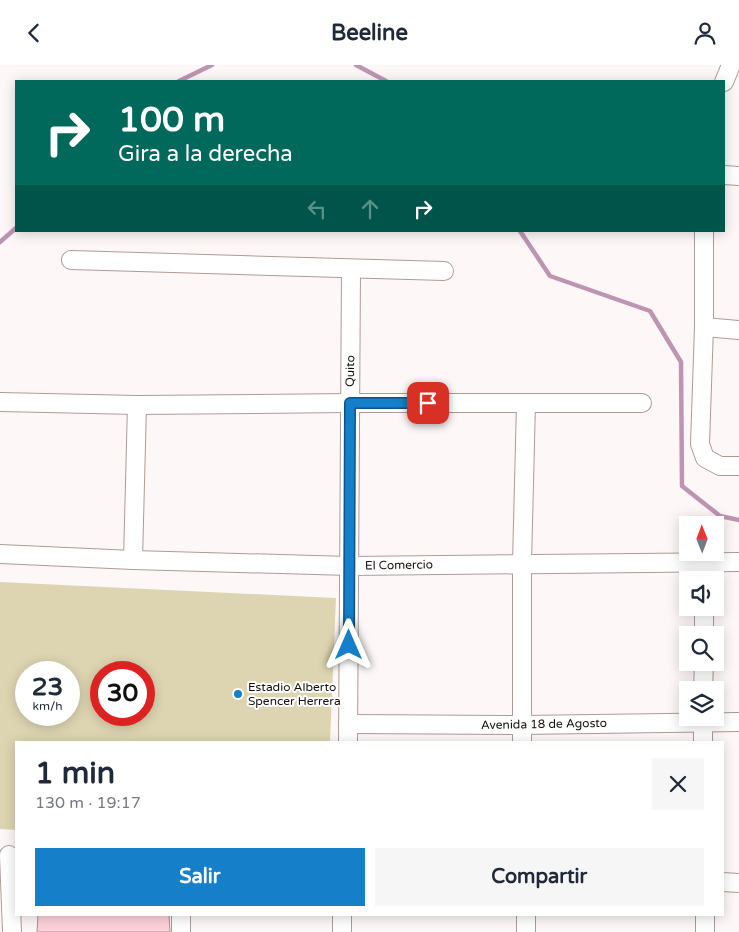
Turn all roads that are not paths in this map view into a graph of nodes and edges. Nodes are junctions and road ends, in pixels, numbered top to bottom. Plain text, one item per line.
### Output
1 (731, 65) edge
2 (725, 80) edge
3 (725, 175) edge
4 (739, 176) edge
5 (704, 232) edge
6 (71, 260) dead end
7 (351, 269) junction
8 (444, 271) dead end
9 (704, 327) junction
10 (739, 330) edge
11 (0, 402) edge
12 (350, 403) junction
13 (526, 403) junction
14 (642, 403) dead end
15 (137, 405) junction
16 (739, 466) edge
17 (0, 554) edge
18 (133, 561) junction
19 (739, 562) edge
20 (522, 563) junction
21 (350, 566) junction
22 (685, 571) edge
23 (708, 571) edge
24 (679, 720) edge
25 (724, 721) edge
26 (739, 722) edge
27 (348, 724) junction
28 (522, 725) junction
29 (703, 726) edge
30 (348, 741) edge
31 (522, 741) edge
32 (703, 741) edge
33 (8, 855) edge
34 (724, 882) edge
35 (739, 883) edge
36 (181, 916) edge
37 (342, 916) edge
38 (526, 916) edge
39 (705, 916) edge
40 (12, 932) edge
41 (181, 932) edge
42 (342, 932) edge
43 (526, 932) edge
44 (706, 932) edge

1 - 2 street
3 - 4 street
5 - 9 street
6 - 7 street
7 - 8 street
7 - 12 street, Quito
9 - 10 street
9 - 16 street
11 - 15 street
12 - 13 street
12 - 15 street
12 - 21 street, Quito
13 - 14 street
13 - 20 street
15 - 18 street
17 - 18 street, El Comercio
18 - 21 street, El Comercio
19 - 23 street, El Comercio
20 - 21 street, El Comercio
20 - 22 street, El Comercio
20 - 28 street
21 - 27 street, Quito
24 - 28 street, Avenida 18 de Agosto
25 - 26 street, Avenida 18 de Agosto
27 - 28 street, Avenida 18 de Agosto
27 - 30 street, Quito
28 - 31 street
29 - 32 street
33 - 40 street
34 - 35 street
36 - 41 street
37 - 42 street
38 - 43 street
39 - 44 street

